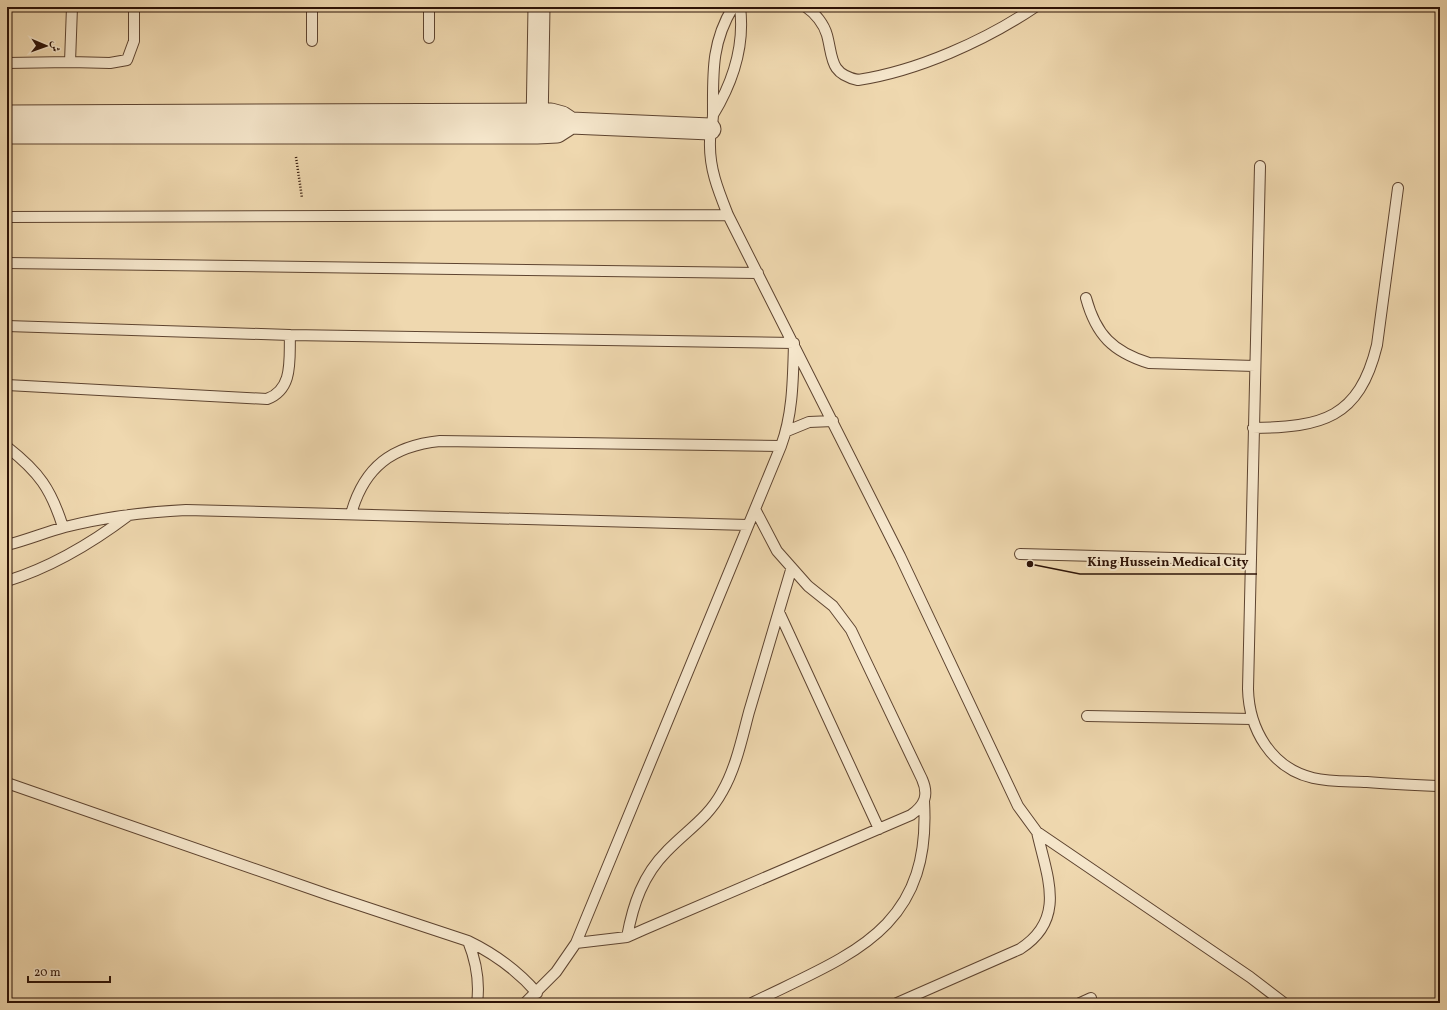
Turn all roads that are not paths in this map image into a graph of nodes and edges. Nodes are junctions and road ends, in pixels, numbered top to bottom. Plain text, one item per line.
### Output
1 (72, 7) edge
2 (134, 7) edge
3 (312, 7) edge
4 (429, 7) edge
5 (539, 7) edge
6 (553, 7) edge
7 (733, 7) edge
8 (740, 7) edge
9 (806, 7) edge
10 (1035, 7) edge
11 (429, 38) dead end
12 (312, 41) dead end
13 (70, 62) junction
14 (7, 63) edge
15 (7, 116) edge
16 (712, 122) junction
17 (544, 124) junction
18 (7, 133) edge
19 (1260, 166) dead end
20 (1398, 188) dead end
21 (728, 214) junction
22 (7, 217) edge
23 (7, 263) edge
24 (758, 273) junction
25 (1086, 298) dead end
26 (7, 326) edge
27 (290, 335) junction
28 (794, 343) junction
29 (1255, 366) junction
30 (7, 386) edge
31 (833, 421) junction
32 (1253, 428) junction
33 (787, 431) junction
34 (781, 446) junction
35 (7, 447) edge
36 (755, 509) junction
37 (130, 514) junction
38 (351, 514) junction
39 (748, 526) junction
40 (63, 527) junction
41 (7, 545) edge
42 (1020, 554) dead end
43 (1251, 560) junction
44 (792, 570) junction
45 (7, 581) edge
46 (779, 612) junction
47 (1087, 716) dead end
48 (1252, 719) junction
49 (7, 783) edge
50 (1440, 786) edge
51 (924, 802) junction
52 (879, 829) junction
53 (1037, 832) junction
54 (627, 937) junction
55 (468, 941) junction
56 (576, 943) junction
57 (537, 993) junction
58 (1091, 998) dead end
59 (477, 1003) edge
60 (525, 1003) edge
61 (752, 1003) edge
62 (897, 1003) edge
63 (1080, 1003) edge
64 (1284, 1003) edge

1 - 13 lane
2 - 13 lane
3 - 12 lane
4 - 11 lane
5 - 17 street
6 - 17 street
7 - 16 lane
8 - 16 lane
9 - 10 lane
13 - 14 lane
15 - 17 street
16 - 17 street
16 - 21 lane
17 - 18 street
19 - 29 lane
20 - 32 lane
21 - 22 lane
21 - 24 lane
23 - 24 lane
24 - 28 lane
25 - 29 lane
26 - 27 lane
27 - 28 lane
27 - 30 lane
28 - 31 lane
28 - 33 lane
29 - 32 lane
31 - 33 lane
31 - 53 lane
32 - 43 lane
33 - 34 lane
34 - 36 lane
34 - 38 lane
35 - 40 lane
36 - 39 lane
36 - 44 lane
37 - 38 lane
37 - 40 lane
37 - 45 lane
38 - 39 lane
39 - 56 lane
40 - 41 lane
42 - 43 lane
43 - 48 lane
44 - 46 lane
44 - 51 lane
46 - 52 lane
46 - 54 lane
47 - 48 lane
48 - 50 lane
49 - 55 lane
51 - 52 lane
51 - 61 lane
52 - 54 lane
53 - 62 lane
53 - 64 lane
54 - 56 lane
55 - 57 lane
55 - 59 lane
56 - 57 lane
57 - 60 lane
58 - 63 lane

